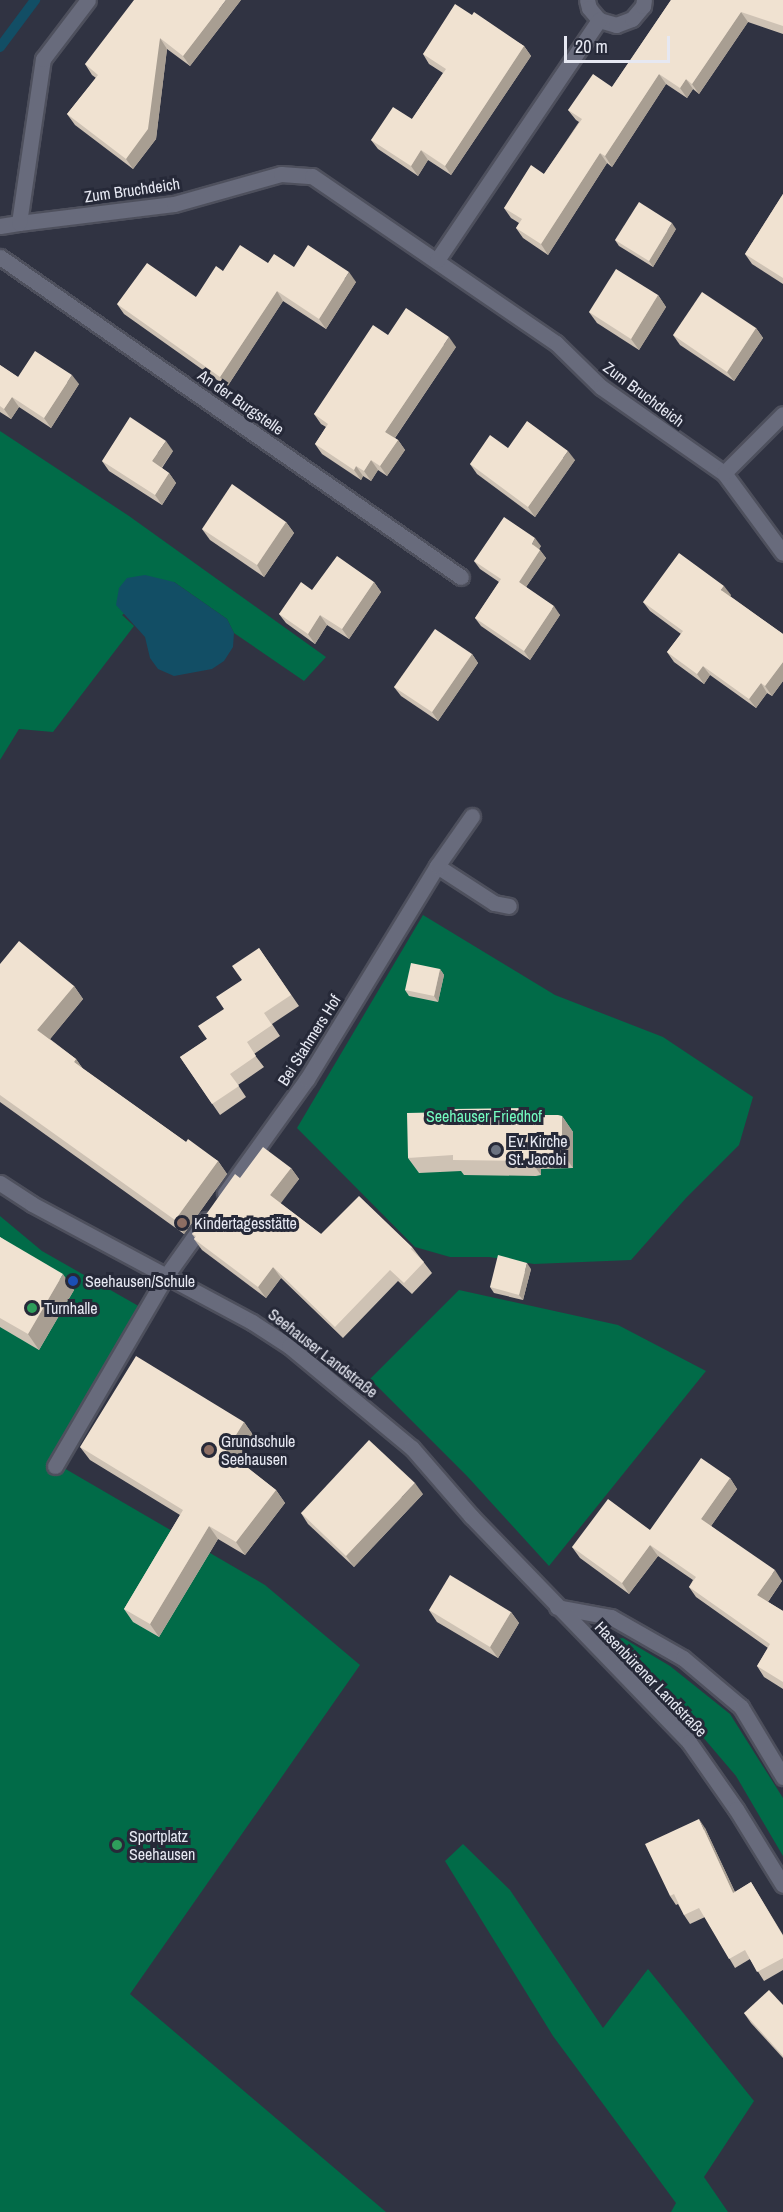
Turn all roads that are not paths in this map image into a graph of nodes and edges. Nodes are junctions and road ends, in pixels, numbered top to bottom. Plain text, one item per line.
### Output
1 (88, 0) edge
2 (587, 0) edge
3 (644, 0) edge
4 (599, 20) junction
5 (19, 223) junction
6 (0, 226) edge
7 (0, 257) edge
8 (437, 260) junction
9 (783, 414) edge
10 (724, 473) junction
11 (783, 553) edge
12 (461, 577) dead end
13 (472, 816) dead end
14 (437, 866) junction
15 (509, 906) dead end
16 (0, 1183) edge
17 (166, 1276) junction
18 (55, 1466) dead end
19 (471, 1516) joint
20 (557, 1606) junction
21 (783, 1778) edge
22 (783, 1885) edge

1 - 5 street
2 - 4 street
3 - 4 street
4 - 8 street
5 - 6 street
5 - 8 street, Zum Bruchdeich
7 - 12 street, An der Burgstelle
8 - 10 street, Zum Bruchdeich
9 - 10 street
10 - 11 street, Zum Bruchdeich
13 - 14 street, Bei Stahmers Hof
14 - 15 street
14 - 17 street, Bei Stahmers Hof
16 - 17 street, Seehauser Landstraße
17 - 18 street, Bei Stahmers Hof
17 - 19 street, Seehauser Landstraße
19 - 20 street, Hasenbürener Landstraße
20 - 21 street
20 - 22 street, Hasenbürener Landstraße

